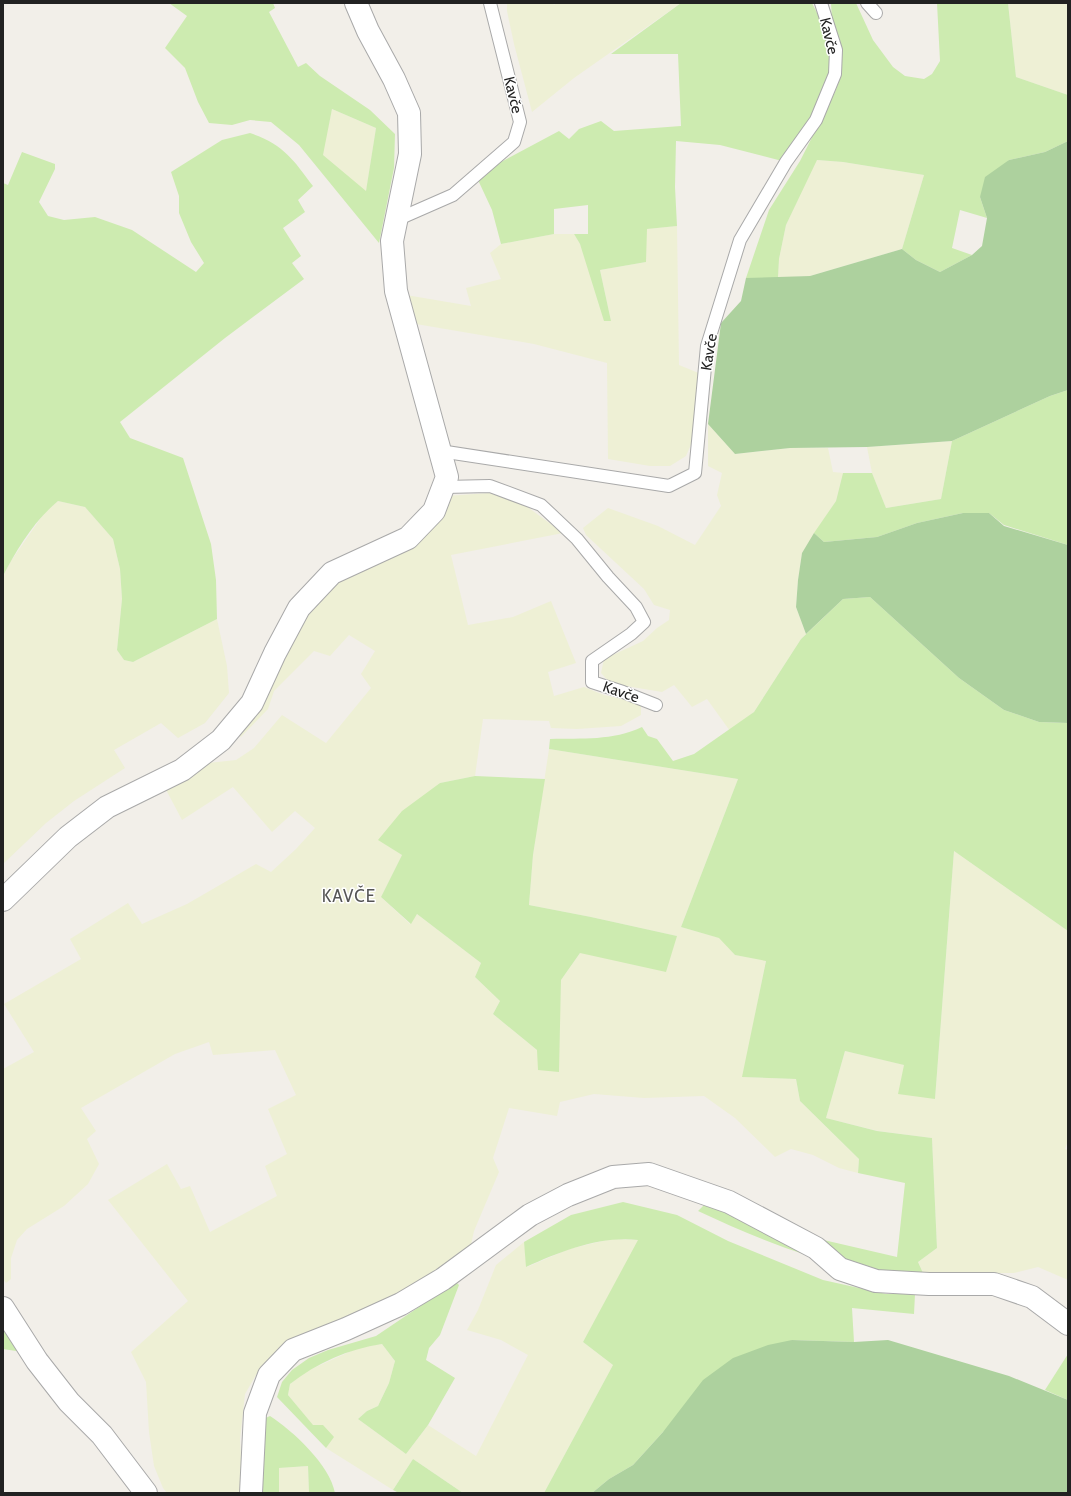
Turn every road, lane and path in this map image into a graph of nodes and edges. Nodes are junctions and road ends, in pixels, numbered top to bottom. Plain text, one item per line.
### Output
1 (356, 3) edge
2 (490, 3) edge
3 (821, 3) edge
4 (867, 3) edge
5 (876, 13) dead end
6 (396, 220) junction
7 (440, 450) junction
8 (444, 487) junction
9 (656, 705) dead end
10 (3, 900) edge
11 (3, 1308) edge
12 (1068, 1324) edge
13 (146, 1493) edge
14 (251, 1493) edge

1 - 6 street
2 - 6 lane, Kavče
3 - 7 lane, Kavče
4 - 5 lane
6 - 7 street
7 - 8 street
8 - 9 lane, Kavče
8 - 10 street
11 - 13 street
12 - 14 street

